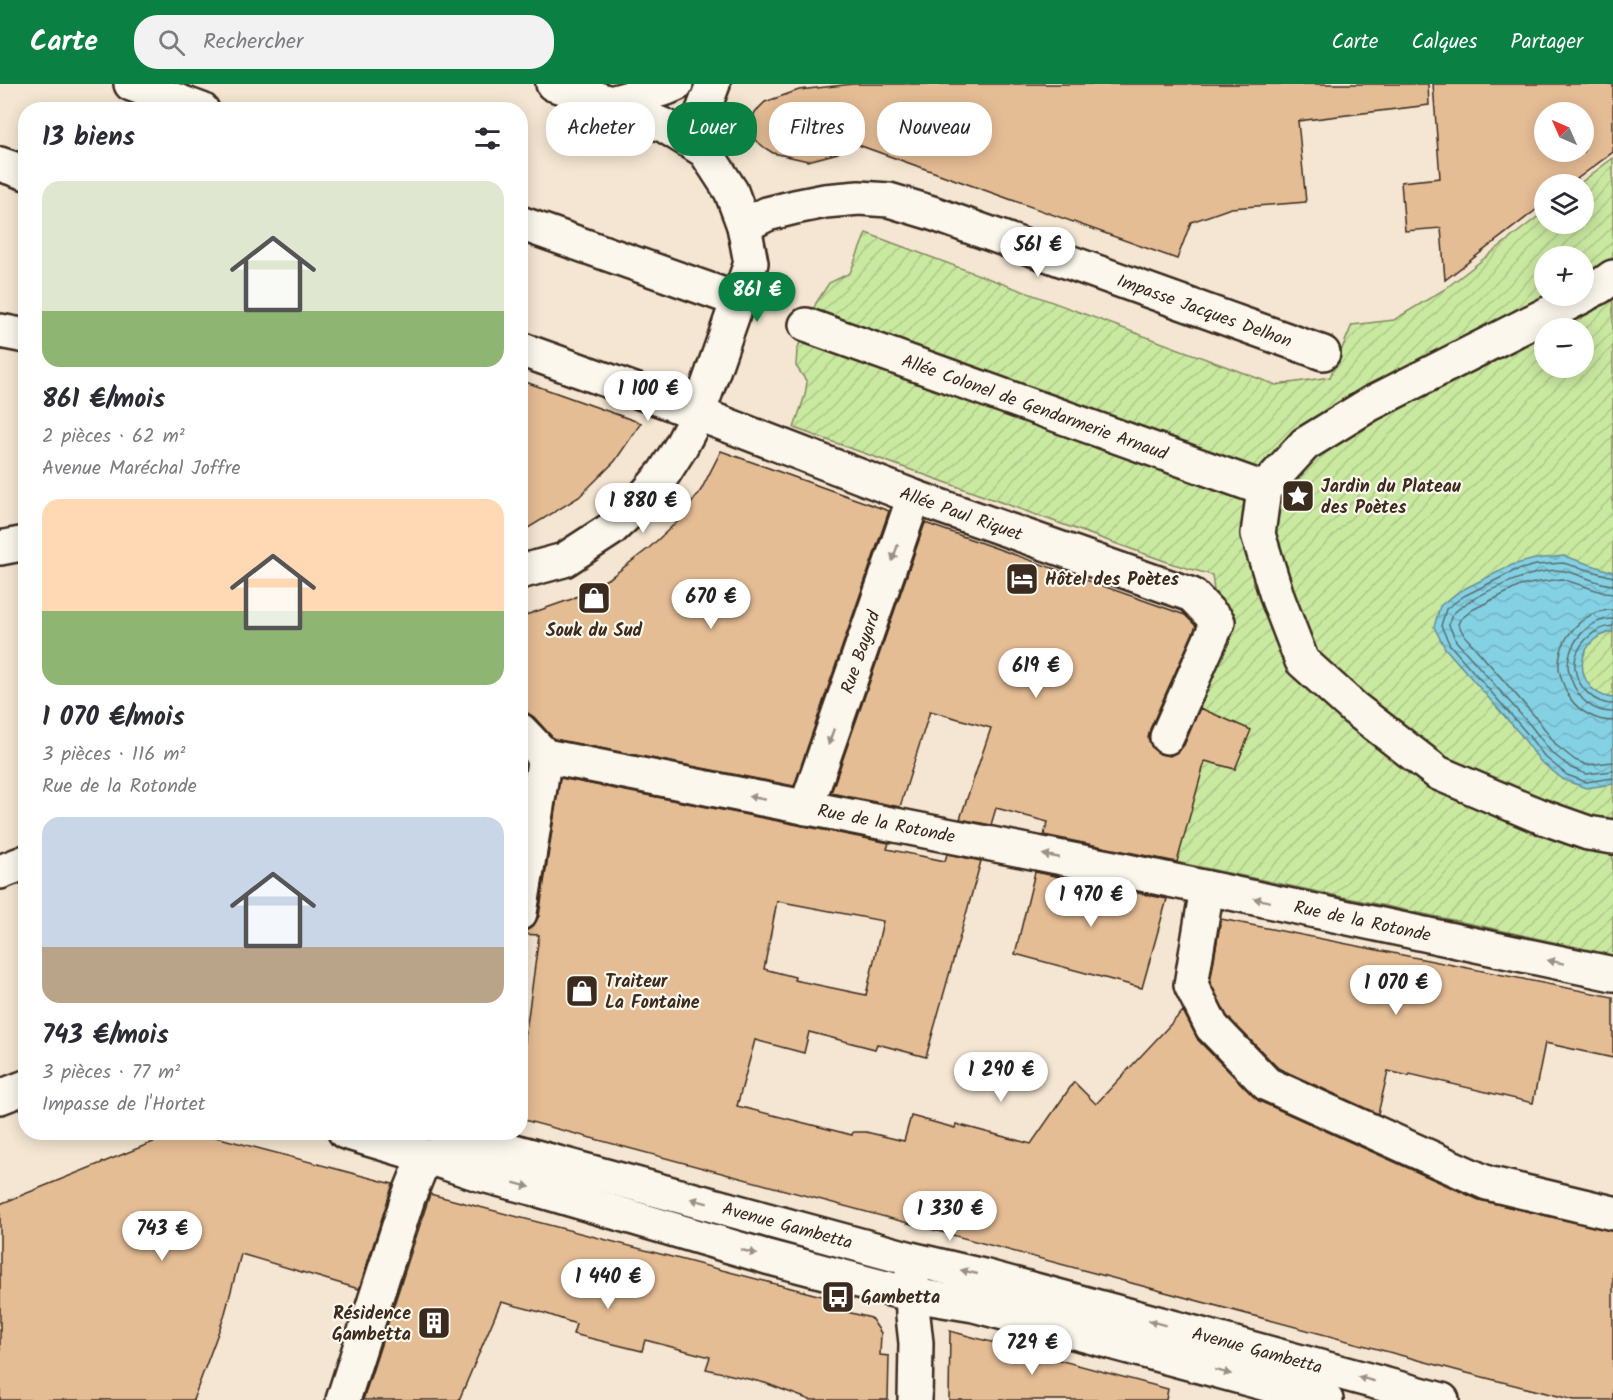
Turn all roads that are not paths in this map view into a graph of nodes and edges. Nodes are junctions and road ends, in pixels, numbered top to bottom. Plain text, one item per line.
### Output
1 (131, 84) edge
2 (553, 84) edge
3 (676, 84) edge
4 (713, 84) edge
5 (607, 94) edge
6 (180, 102) edge
7 (706, 102) edge
8 (667, 127) edge
9 (708, 156) edge
10 (0, 164) edge
11 (18, 170) edge
12 (528, 226) edge
13 (744, 226) junction
14 (1613, 277) edge
15 (1594, 290) edge
16 (738, 300) junction
17 (1562, 306) edge
18 (806, 325) dead end
19 (0, 331) edge
20 (18, 334) edge
21 (528, 352) edge
22 (1323, 353) dead end
23 (698, 414) junction
24 (1264, 489) junction
25 (915, 497) junction
26 (18, 545) edge
27 (0, 548) edge
28 (528, 570) edge
29 (1167, 737) dead end
30 (528, 738) edge
31 (545, 756) junction
32 (806, 808) junction
33 (1613, 837) edge
34 (528, 863) edge
35 (18, 865) edge
36 (0, 872) edge
37 (1208, 888) junction
38 (1613, 974) edge
39 (18, 1090) edge
40 (0, 1097) edge
41 (405, 1140) edge
42 (435, 1144) edge
43 (483, 1150) edge
44 (1613, 1213) edge
45 (911, 1259) junction
46 (913, 1295) junction
47 (343, 1400) edge
48 (915, 1400) edge
49 (1326, 1400) edge
50 (1442, 1400) edge

1 - 6 street
2 - 5 street
3 - 5 street
4 - 7 street
5 - 8 street
9 - 13 street
10 - 11 street
12 - 16 street
13 - 16 street
13 - 22 street, Impasse Jacques Delhon
14 - 15 street
16 - 23 street
17 - 24 street
18 - 24 street, Allée Colonel de Gendarmerie Arnaud
19 - 20 street
21 - 23 street, Allée Paul Riquet
23 - 25 street, Allée Paul Riquet
23 - 28 street
24 - 33 street
25 - 29 street, Allée Paul Riquet
25 -> 32 street, Rue Bayard
26 - 27 street
30 - 31 street
32 -> 31 street, Rue de la Rotonde
31 - 34 street
37 -> 32 street, Rue de la Rotonde
35 - 36 street
38 -> 37 street, Rue de la Rotonde
37 - 44 street
39 - 40 street
41 - 42 street, Avenue Gambetta
42 - 43 street, Avenue Gambetta
42 - 47 street
45 -> 43 street, Avenue Gambetta
43 -> 46 street, Avenue Gambetta
45 - 46 street
50 -> 45 street, Avenue Gambetta
46 - 48 street
46 -> 49 street, Avenue Gambetta

